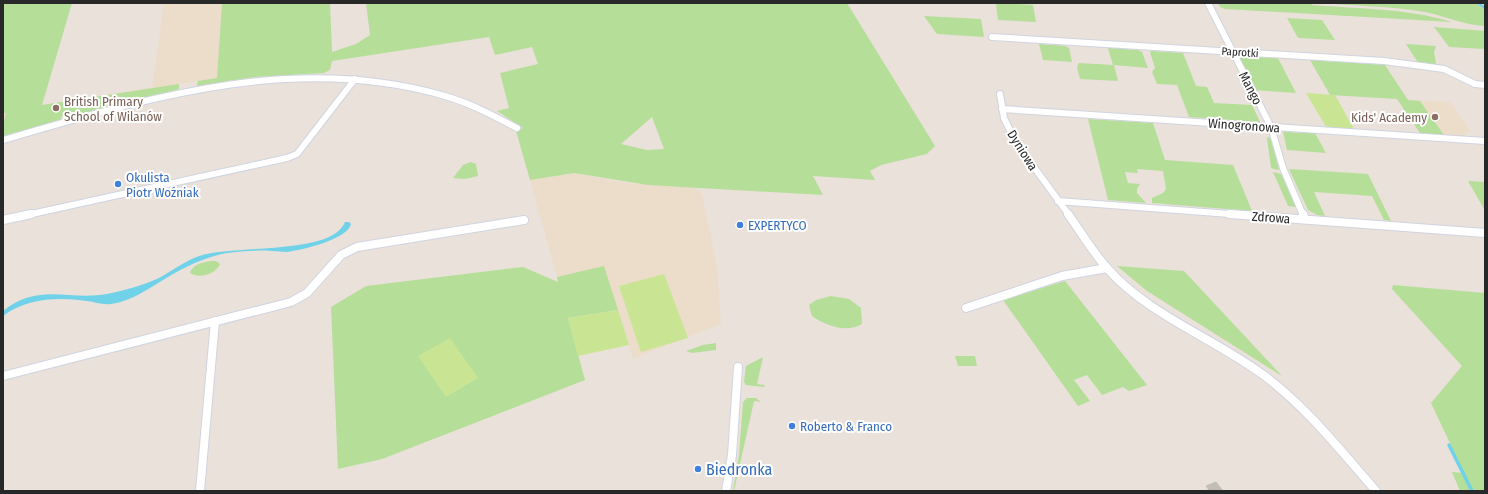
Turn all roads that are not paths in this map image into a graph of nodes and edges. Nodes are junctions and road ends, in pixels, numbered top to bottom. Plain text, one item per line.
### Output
1 (1208, 3) edge
2 (992, 37) dead end
3 (1232, 52) junction
4 (355, 78) junction
5 (1485, 85) edge
6 (1000, 94) dead end
7 (1002, 109) junction
8 (1271, 127) junction
9 (517, 128) dead end
10 (3, 140) edge
11 (1485, 141) edge
12 (1058, 201) junction
13 (1305, 219) junction
14 (3, 220) edge
15 (524, 220) dead end
16 (1485, 233) edge
17 (1107, 268) junction
18 (966, 308) dead end
19 (215, 321) junction
20 (738, 367) dead end
21 (3, 376) edge
22 (200, 491) edge
23 (726, 491) edge
24 (1376, 491) edge

1 - 3 street, Mango
2 - 3 street, Paprotki
3 - 5 street, Paprotki
3 - 8 street, Mango
4 - 9 street
4 - 10 street
4 - 14 street
6 - 7 street, Dyniowa
7 - 8 street, Winogronowa
7 - 12 street, Dyniowa
8 - 11 street, Winogronowa
8 - 13 street, Mango
12 - 13 street, Zdrowa
12 - 17 street, Dyniowa
13 - 16 street, Zdrowa
15 - 19 street
17 - 18 street
17 - 24 street, Dyniowa
19 - 21 street
19 - 22 street
20 - 23 street

